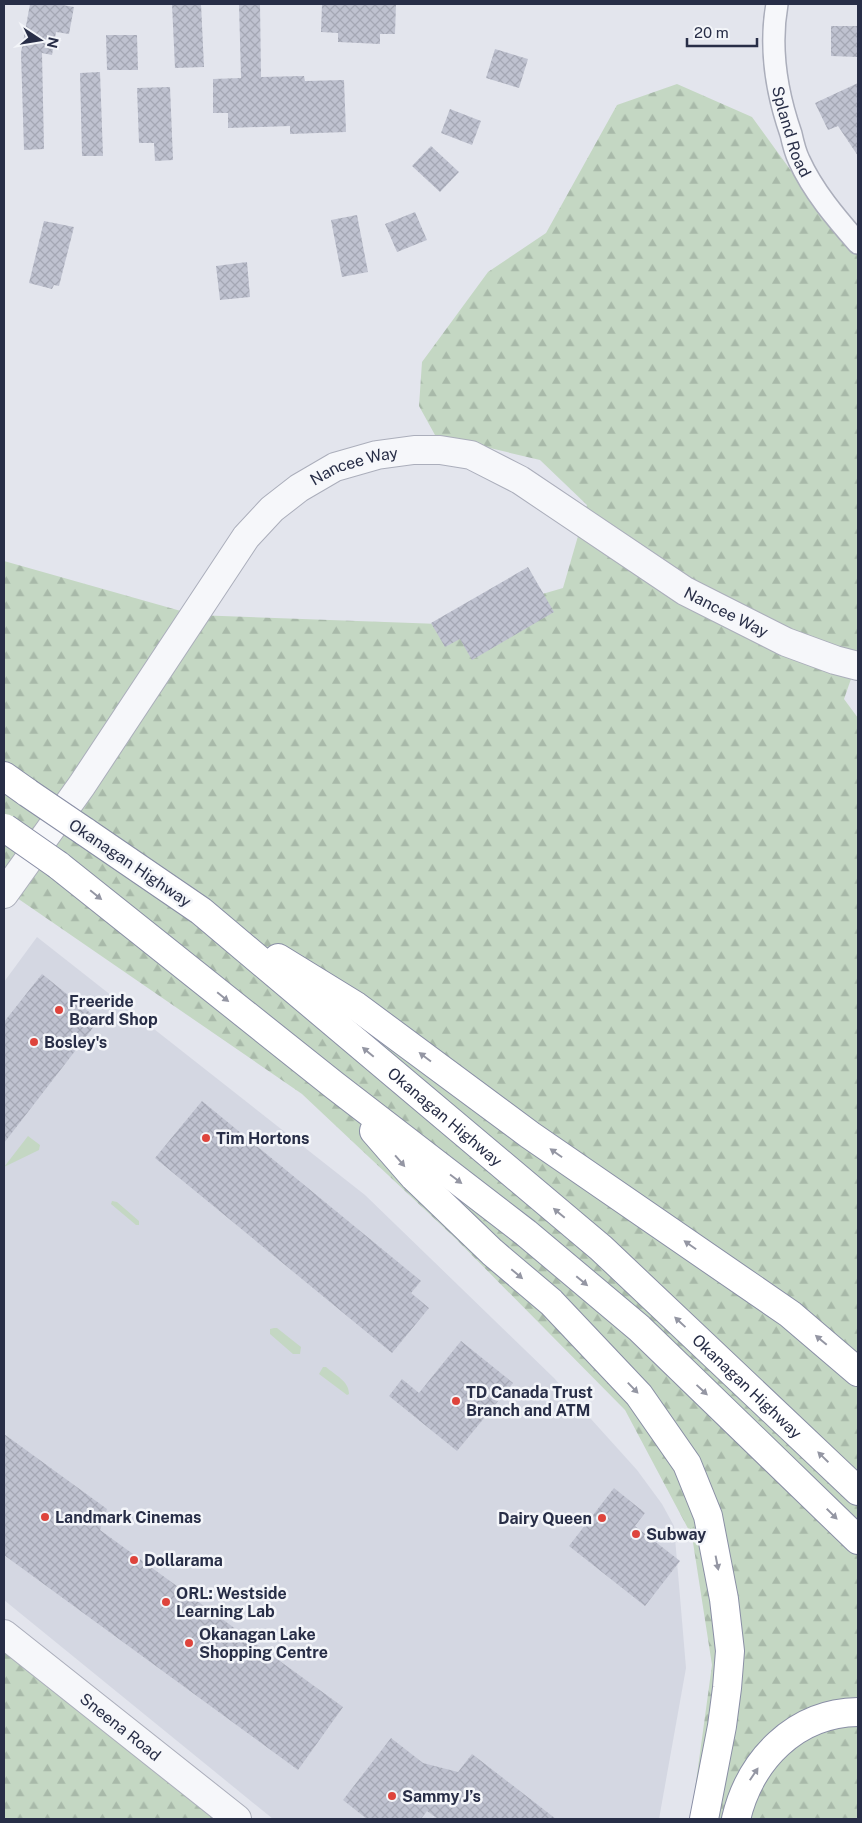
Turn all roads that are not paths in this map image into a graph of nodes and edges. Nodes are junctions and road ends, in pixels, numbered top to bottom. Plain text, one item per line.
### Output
1 (777, 4) edge
2 (858, 243) edge
3 (858, 666) edge
4 (4, 776) edge
5 (4, 827) edge
6 (4, 894) edge
7 (201, 911) junction
8 (334, 1085) junction
9 (858, 1372) edge
10 (858, 1491) edge
11 (858, 1540) edge
12 (4, 1634) edge
13 (858, 1712) edge
14 (237, 1819) edge
15 (704, 1819) edge
16 (736, 1819) edge

1 - 2 street, Spland Road
3 - 6 street, Nancee Way
4 - 7 highway, Okanagan Highway, bridge
5 -> 8 highway, Okanagan Highway, bridge
9 -> 7 highway
10 -> 7 highway, Okanagan Highway
8 -> 11 highway, Okanagan Highway
8 -> 15 highway
12 - 14 street, Sneena Road
16 -> 13 highway

